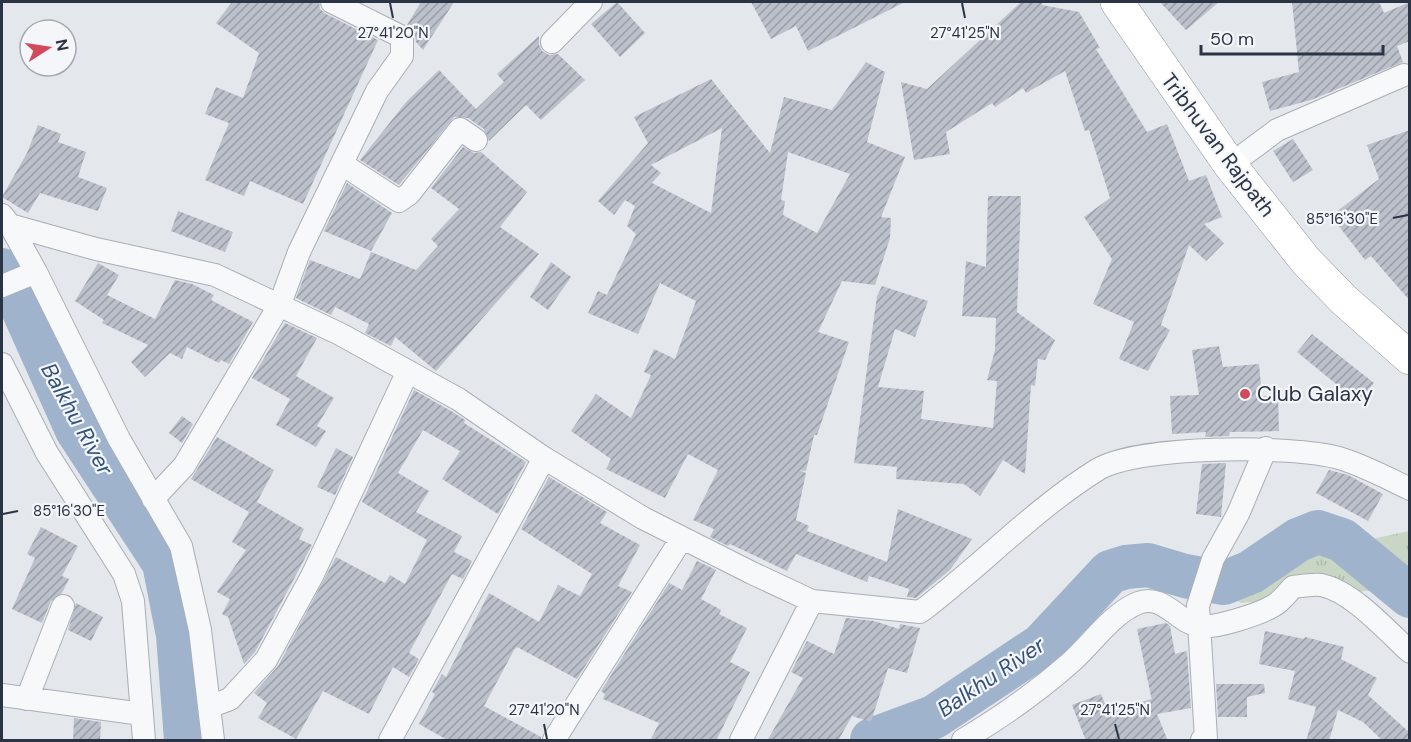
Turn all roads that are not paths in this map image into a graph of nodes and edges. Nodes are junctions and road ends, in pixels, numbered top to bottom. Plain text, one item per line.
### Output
1 (332, 2) edge
2 (591, 2) edge
3 (1104, 2) edge
4 (1125, 15) edge
5 (552, 42) dead end
6 (1404, 75) dead end
7 (476, 140) dead end
8 (342, 164) junction
9 (1230, 165) junction
10 (6, 220) edge
11 (30, 274) junction
12 (2, 286) edge
13 (280, 304) junction
14 (1410, 358) edge
15 (2, 364) edge
16 (408, 371) junction
17 (1266, 448) junction
18 (543, 458) junction
19 (1410, 489) edge
20 (153, 499) junction
21 (682, 538) junction
22 (812, 601) junction
23 (63, 606) dead end
24 (1198, 616) junction
25 (1410, 652) edge
26 (2, 695) edge
27 (27, 699) junction
28 (209, 707) junction
29 (142, 714) junction
30 (144, 741) edge
31 (213, 741) edge
32 (390, 741) edge
33 (554, 741) edge
34 (741, 741) edge
35 (963, 741) edge
36 (1202, 741) edge

1 - 8 street
2 - 5 street
3 - 4 highway, Tribhuvan Rajpath
4 - 9 highway, Tribhuvan Rajpath
6 - 9 street
7 - 8 street
8 - 13 street
9 - 14 highway, Tribhuvan Rajpath
10 - 11 street
10 - 13 street
11 - 12 street
11 - 20 street
13 - 16 street
13 - 20 street
15 - 29 street
16 - 18 street
16 - 28 street
17 - 19 street
17 - 22 street
17 - 24 street
18 - 21 street
18 - 32 street
20 - 28 street
21 - 22 street
21 - 33 street
22 - 34 street
23 - 27 street
24 - 25 street
24 - 35 street
24 - 36 street
26 - 27 street
27 - 29 street
28 - 31 street
29 - 30 street

